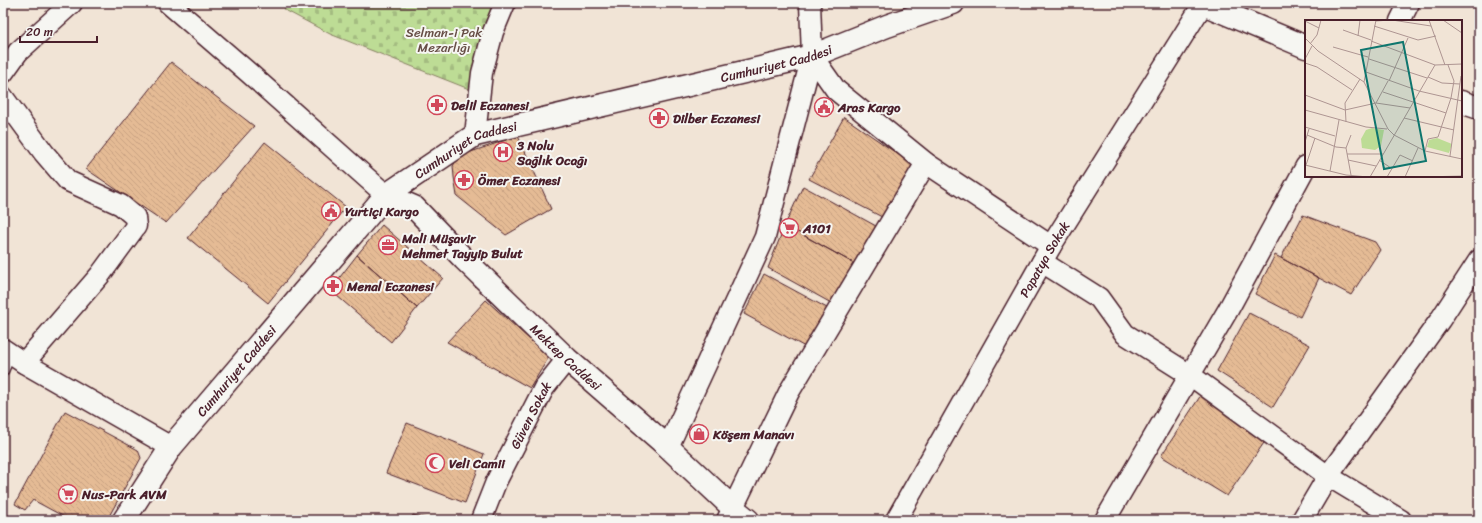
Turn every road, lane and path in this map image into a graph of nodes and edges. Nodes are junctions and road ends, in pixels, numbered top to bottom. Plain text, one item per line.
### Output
1 (72, 3) edge
2 (168, 3) edge
3 (505, 3) edge
4 (810, 3) edge
5 (954, 3) edge
6 (1409, 3) edge
7 (1202, 4) edge
8 (191, 12) edge
9 (1400, 20) edge
10 (1305, 47) edge
11 (812, 56) junction
12 (3, 73) edge
13 (3, 97) edge
14 (1462, 102) edge
15 (1479, 108) edge
16 (475, 135) junction
17 (926, 163) junction
18 (1305, 168) edge
19 (386, 195) junction
20 (1046, 254) junction
21 (1479, 260) edge
22 (567, 359) junction
23 (10, 360) edge
24 (1190, 375) junction
25 (171, 447) junction
26 (668, 447) junction
27 (1328, 476) junction
28 (736, 516) edge
29 (124, 520) edge
30 (481, 520) edge
31 (896, 520) edge
32 (1105, 520) edge
33 (1302, 520) edge
34 (1401, 520) edge

1 - 12 street
2 - 8 street
3 - 16 street
4 - 11 street
5 - 11 main road, Cumhuriyet Caddesi
6 - 9 street
7 - 10 main road
7 - 20 street, Papatya Sokak
8 - 19 street
11 - 16 main road, Cumhuriyet Caddesi
11 - 17 street
11 - 26 street
13 - 23 street
14 - 15 main road
16 - 19 main road, Cumhuriyet Caddesi
17 - 20 street
17 - 28 street
18 - 24 street
19 - 22 main road, Mektep Caddesi
19 - 25 main road, Cumhuriyet Caddesi
20 - 24 street
20 - 31 street, Papatya Sokak
21 - 27 street
22 - 26 main road, Mektep Caddesi
22 - 30 street, Güven Sokak
23 - 25 street
24 - 27 street
24 - 32 street
25 - 29 main road, Cumhuriyet Caddesi
26 - 28 main road, Mektep Caddesi
27 - 33 street
27 - 34 street

